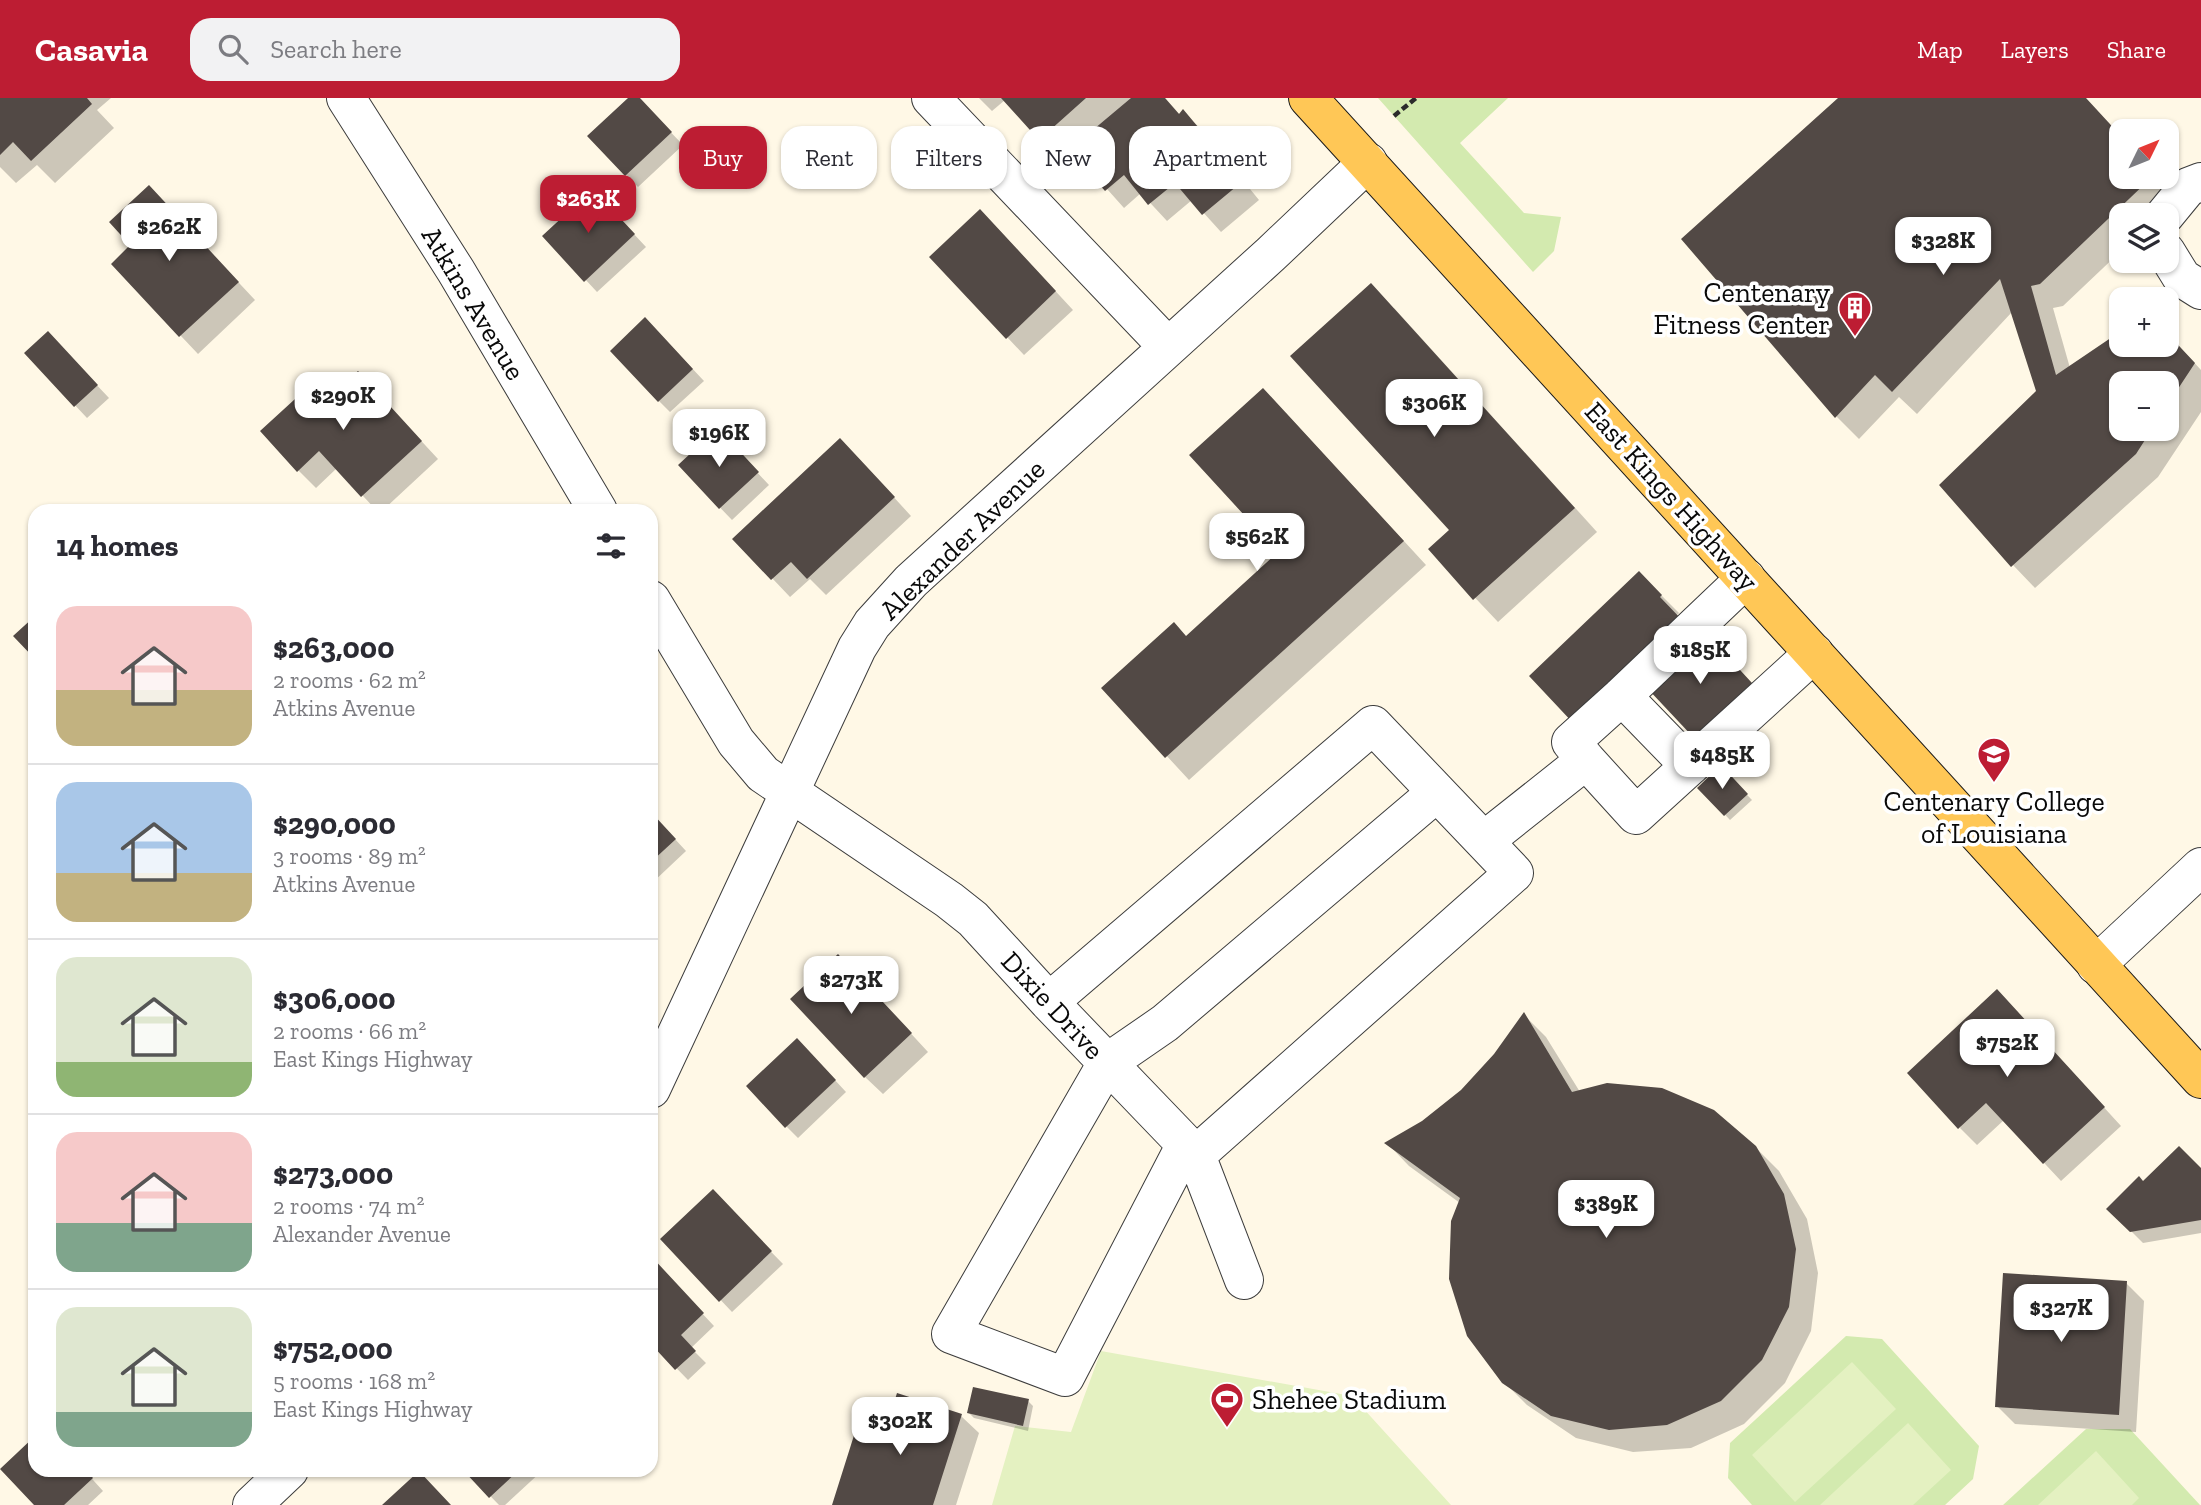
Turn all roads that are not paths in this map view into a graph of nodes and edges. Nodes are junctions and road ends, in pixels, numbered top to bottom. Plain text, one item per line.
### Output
1 (346, 98) edge
2 (932, 98) edge
3 (1308, 98) edge
4 (1368, 162) junction
5 (2201, 182) edge
6 (2175, 203) edge
7 (2179, 273) edge
8 (2201, 290) edge
9 (1168, 347) junction
10 (594, 504) edge
11 (1746, 578) junction
12 (658, 612) edge
13 (1814, 653) junction
14 (1622, 696) junction
15 (1586, 760) junction
16 (1689, 766) junction
17 (789, 792) junction
18 (1436, 793) junction
19 (1484, 841) junction
20 (2201, 867) edge
21 (2096, 965) junction
22 (1049, 1002) junction
23 (1107, 1063) junction
24 (658, 1074) edge
25 (2201, 1079) edge
26 (1191, 1149) junction
27 (1244, 1280) dead end
28 (282, 1477) edge
29 (252, 1505) edge

1 - 10 street, Atkins Avenue
2 - 9 street
3 - 4 main road, East Kings Highway
4 - 9 street, Alexander Avenue
4 - 11 main road, East Kings Highway
5 - 6 street
7 - 8 street
9 - 17 street, Alexander Avenue
11 - 13 main road, East Kings Highway
11 - 14 street
12 - 17 street
13 - 16 street
13 - 21 main road, East Kings Highway
14 - 15 street
14 - 16 street
15 - 16 street
15 - 19 street
17 - 22 street, Dixie Drive
17 - 24 street, Alexander Avenue
18 - 19 street
18 - 22 street
18 - 23 street
19 - 26 street
20 - 21 street
21 - 25 main road, East Kings Highway
22 - 23 street, Dixie Drive
23 - 26 street, Dixie Drive
23 - 26 street
26 - 27 street, Dixie Drive
28 - 29 street

